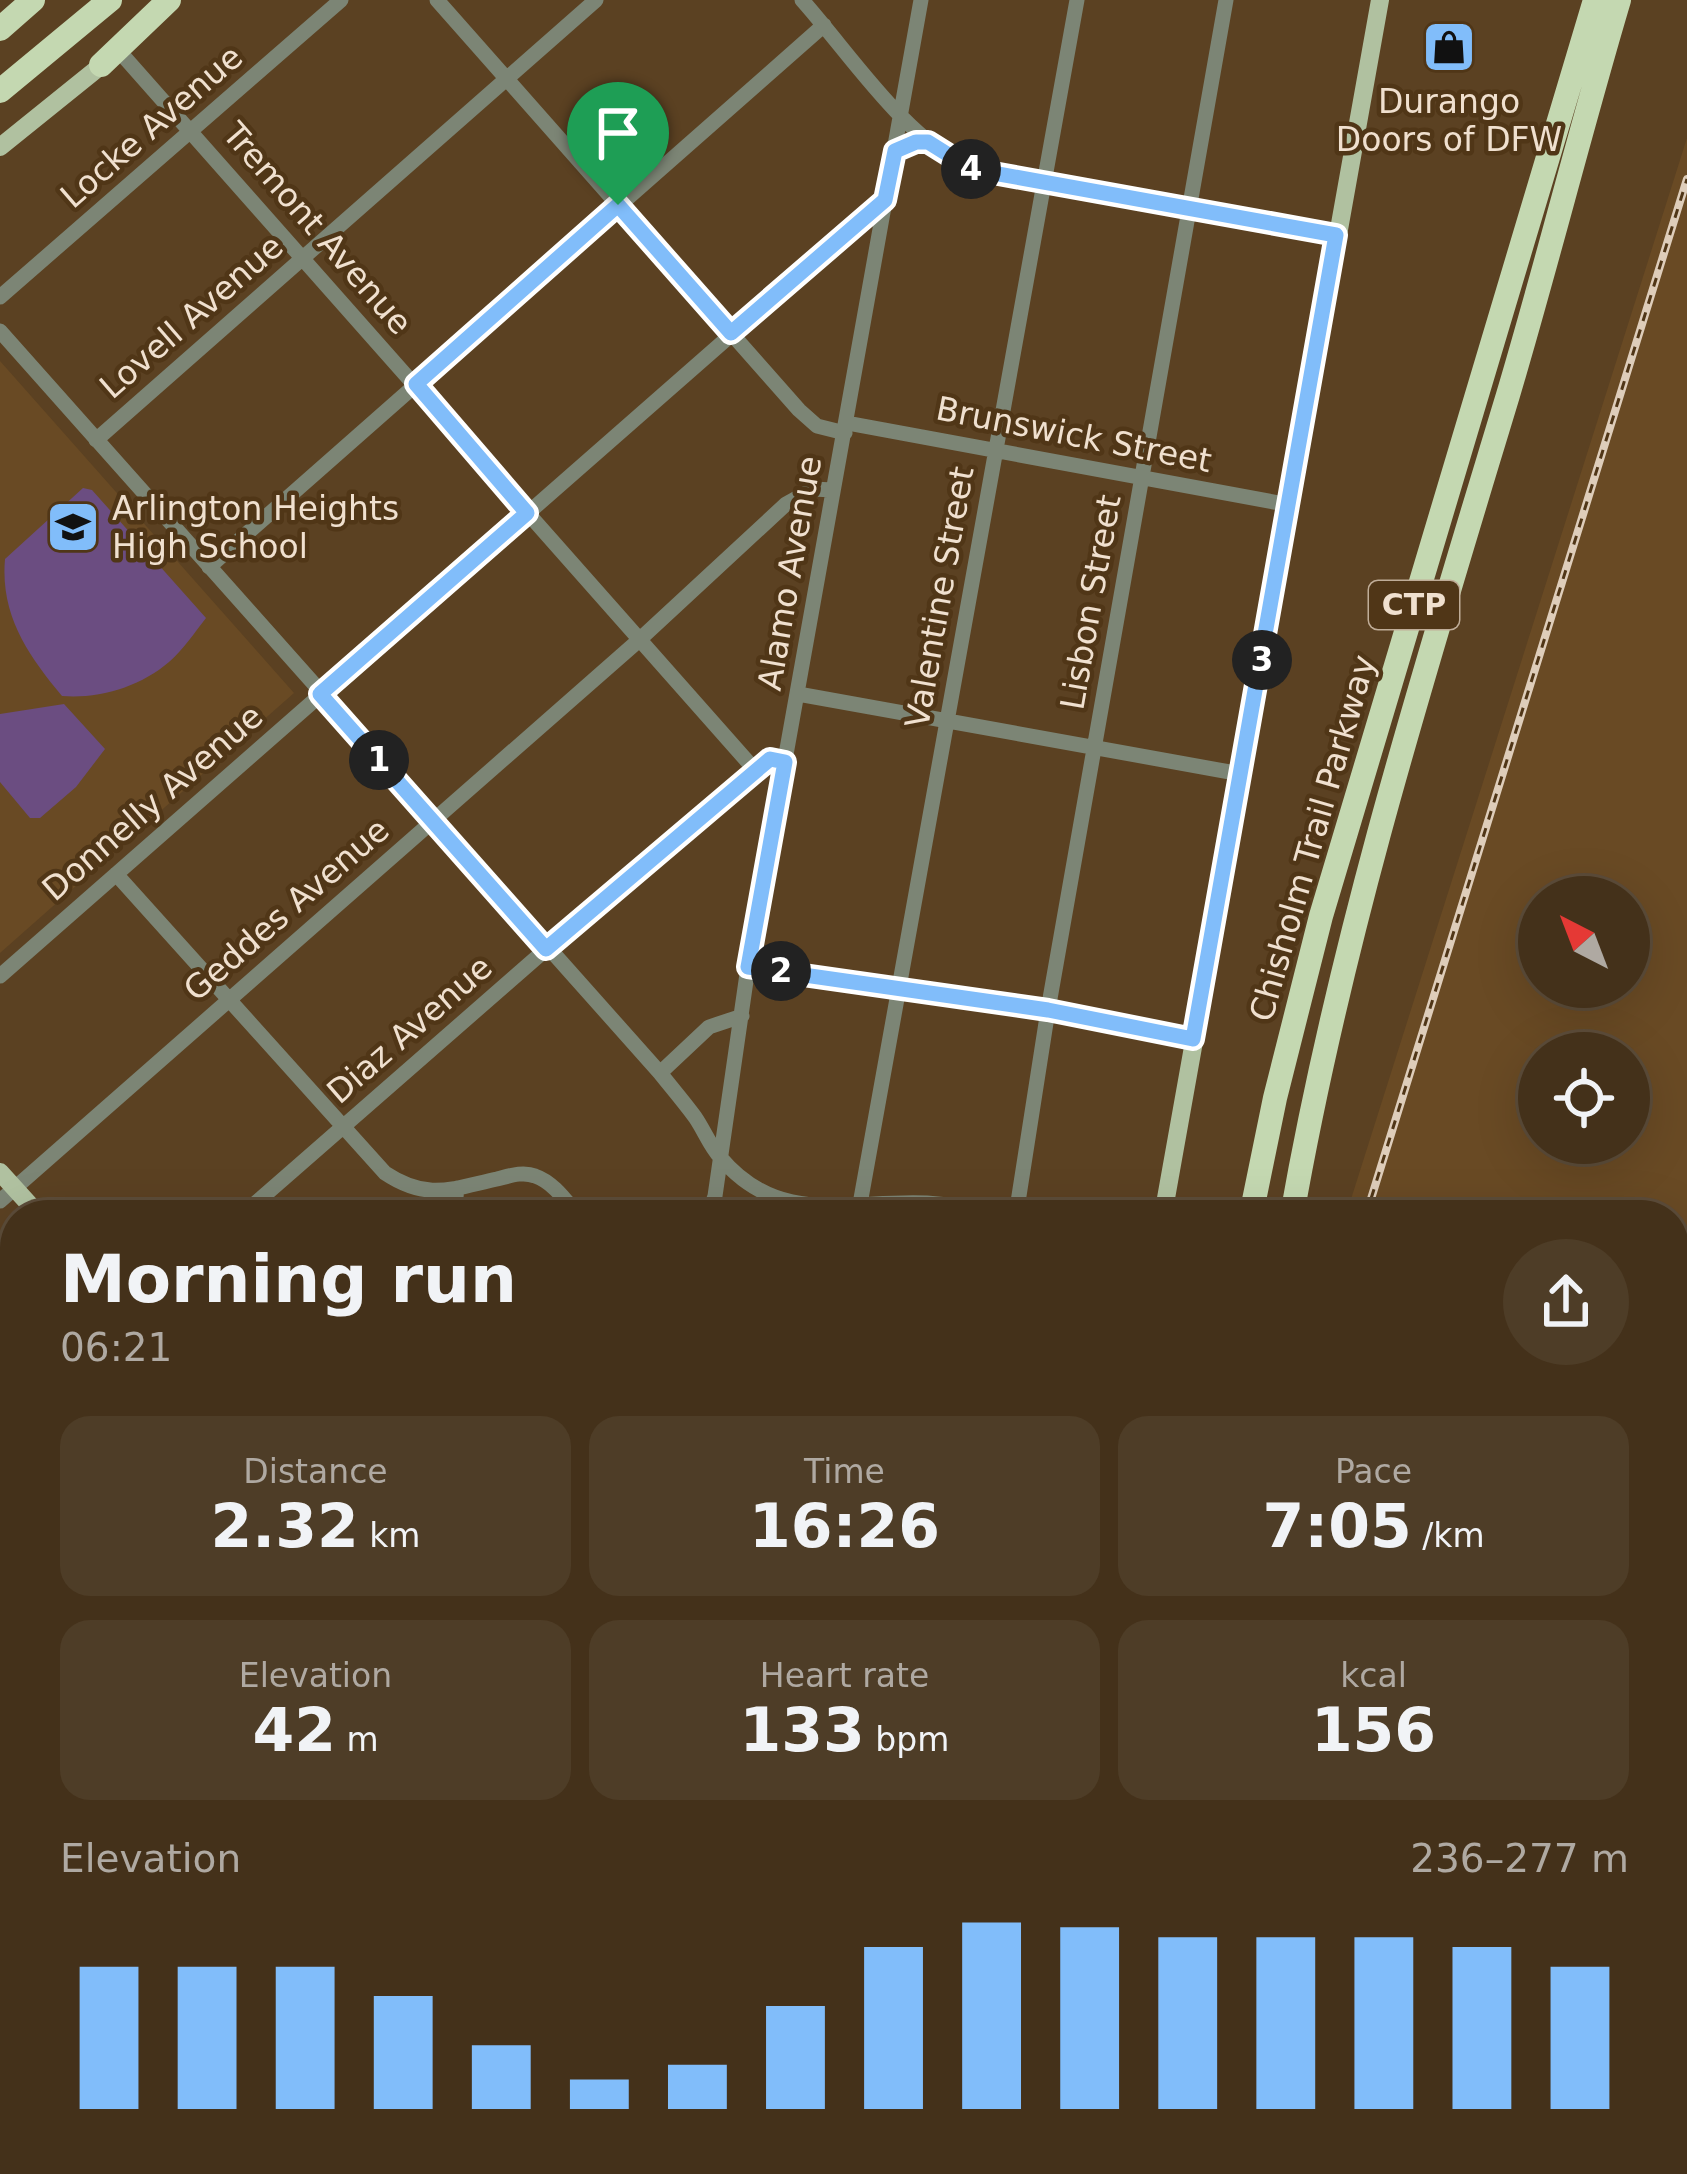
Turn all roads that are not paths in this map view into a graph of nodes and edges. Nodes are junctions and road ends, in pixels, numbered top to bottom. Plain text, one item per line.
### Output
1 (33, 0) edge
2 (110, 0) edge
3 (169, 0) edge
4 (182, 0) edge
5 (341, 0) edge
6 (437, 0) edge
7 (596, 0) edge
8 (921, 0) edge
9 (1077, 0) edge
10 (1226, 0) edge
11 (1380, 0) edge
12 (1595, 0) edge
13 (1619, 0) edge
14 (805, 1) edge
15 (824, 26) junction
16 (0, 29) edge
17 (110, 58) junction
18 (506, 78) junction
19 (907, 78) junction
20 (877, 86) junction
21 (0, 91) edge
22 (901, 115) junction
23 (193, 131) junction
24 (928, 142) junction
25 (0, 147) edge
26 (895, 151) junction
27 (1044, 182) junction
28 (885, 200) junction
29 (618, 205) junction
30 (1191, 209) junction
31 (1336, 235) junction
32 (303, 257) junction
33 (0, 297) edge
34 (0, 331) edge
35 (731, 333) junction
36 (416, 384) junction
37 (846, 428) junction
38 (96, 440) junction
39 (996, 450) junction
40 (1142, 478) junction
41 (833, 490) junction
42 (1290, 505) junction
43 (527, 513) junction
44 (209, 568) junction
45 (638, 640) junction
46 (320, 694) junction
47 (798, 694) junction
48 (947, 722) junction
49 (1095, 748) junction
50 (785, 762) junction
51 (755, 770) junction
52 (1241, 774) junction
53 (433, 821) junction
54 (116, 874) junction
55 (546, 949) junction
56 (748, 967) junction
57 (0, 976) edge
58 (899, 989) junction
59 (228, 1000) junction
60 (1048, 1010) junction
61 (742, 1016) junction
62 (1193, 1039) junction
63 (660, 1073) junction
64 (341, 1128) junction
65 (720, 1157) junction
66 (0, 1172) edge
67 (457, 1188) junction
68 (7, 1195) edge
69 (259, 1200) edge
70 (456, 1200) edge
71 (564, 1200) edge
72 (711, 1200) edge
73 (783, 1200) edge
74 (861, 1200) edge
75 (1018, 1200) edge
76 (1166, 1200) edge
77 (1254, 1200) edge
78 (1295, 1200) edge

1 - 16 highway
2 - 21 highway
3 - 17 highway
4 - 17 main road
5 - 23 street, Locke Avenue
6 - 18 street
7 - 18 street, Lovell Avenue
8 - 19 street, Alamo Avenue
9 - 27 street, Valentine Street
10 - 30 street, Lisbon Street
11 - 31 main road
12 - 77 highway, Chisholm Trail Parkway / CTP
13 - 78 highway, Chisholm Trail Parkway / CTP
14 - 15 street
15 - 20 street
15 - 29 street
17 - 23 street, Tremont Avenue
17 - 25 main road
18 - 29 street
18 - 32 street, Lovell Avenue
19 - 20 street
19 - 22 street, Alamo Avenue
20 - 22 street
22 - 24 street
22 - 26 street, Alamo Avenue
23 - 32 street, Tremont Avenue
23 - 33 street, Locke Avenue
24 - 26 street
24 - 27 street
26 - 28 street, Alamo Avenue
27 - 30 street
27 - 39 street, Valentine Street
28 - 35 street, Donnelly Avenue
28 - 37 street, Alamo Avenue
29 - 35 street
29 - 36 street
30 - 31 street
30 - 40 street, Lisbon Street
31 - 42 main road
32 - 36 street, Tremont Avenue
32 - 38 street, Lovell Avenue
34 - 38 street
35 - 37 street
35 - 43 street, Donnelly Avenue
36 - 43 street, Tremont Avenue
36 - 44 street
37 - 39 street, Brunswick Street
37 - 41 street, Alamo Avenue
38 - 44 street
39 - 40 street, Brunswick Street
39 - 48 street, Valentine Street
40 - 42 street, Brunswick Street
40 - 49 street, Lisbon Street
41 - 45 street, Geddes Avenue
41 - 47 street, Alamo Avenue
42 - 52 main road
43 - 45 street, Tremont Avenue
43 - 46 street, Donnelly Avenue
44 - 46 street
45 - 51 street, Tremont Avenue
45 - 53 street, Geddes Avenue
46 - 53 street
46 - 54 street, Donnelly Avenue
47 - 48 street
47 - 50 street, Alamo Avenue
48 - 49 street
48 - 58 street, Valentine Street
49 - 52 street
49 - 60 street, Lisbon Street
50 - 51 street, Diaz Avenue
50 - 56 street, Alamo Avenue
51 - 55 street, Diaz Avenue
52 - 62 main road
53 - 55 street
53 - 59 street, Geddes Avenue
54 - 57 street, Donnelly Avenue
54 - 59 street
55 - 63 street
55 - 64 street, Diaz Avenue
56 - 58 street
56 - 61 street, Alamo Avenue
58 - 60 street
58 - 74 street, Valentine Street
59 - 64 street
59 - 68 street, Geddes Avenue
60 - 62 street
60 - 75 street, Lisbon Street
61 - 63 street
61 - 65 street, Alamo Avenue
62 - 76 main road
63 - 65 street
64 - 67 street
64 - 69 street, Diaz Avenue
65 - 72 street, Alamo Avenue
65 - 73 street
66 - 68 main road
67 - 70 street
67 - 71 street

